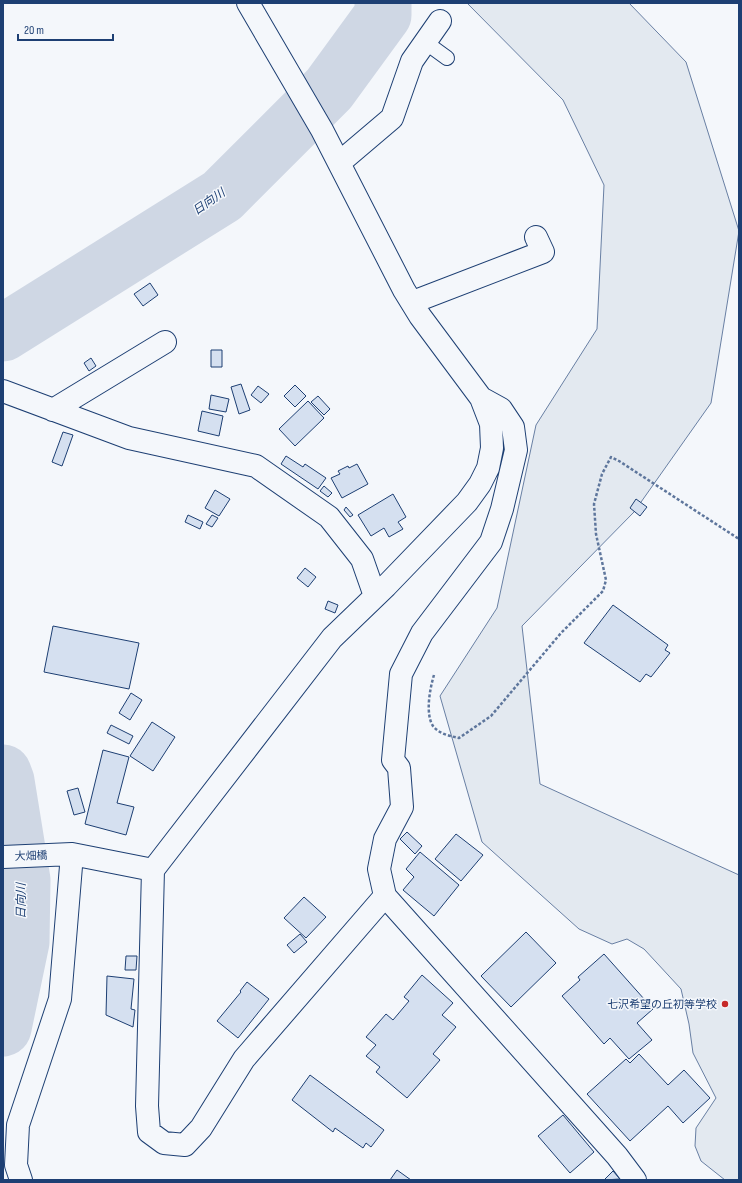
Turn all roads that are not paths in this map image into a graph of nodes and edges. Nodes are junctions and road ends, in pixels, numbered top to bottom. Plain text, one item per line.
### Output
1 (248, 3) edge
2 (440, 22) dead end
3 (425, 42) junction
4 (447, 58) dead end
5 (339, 163) junction
6 (536, 237) dead end
7 (413, 302) junction
8 (164, 342) dead end
9 (3, 391) edge
10 (482, 398) junction
11 (53, 410) junction
12 (375, 596) junction
13 (66, 854) junction
14 (3, 857) edge
15 (153, 870) junction
16 (385, 896) junction
17 (21, 1180) edge
18 (636, 1180) edge

1 - 5 street
2 - 3 street
3 - 4 lane
3 - 5 street
5 - 7 street
6 - 7 street
7 - 10 street
8 - 11 street
9 - 11 street
10 - 12 street
10 - 16 street
11 - 12 street
12 - 15 street
13 - 14 street, 大畑橋
13 - 15 street, 大畑橋
13 - 17 street
15 - 16 street
16 - 18 street

